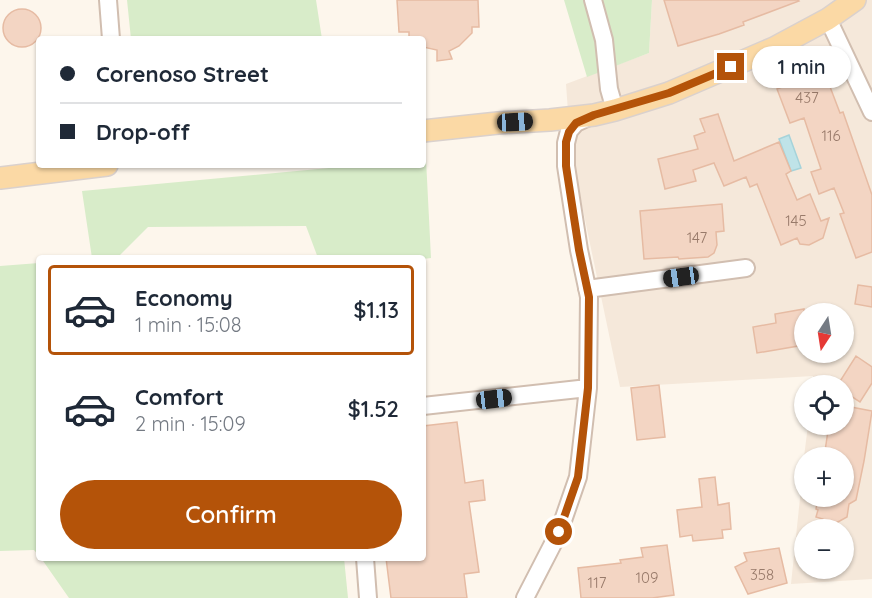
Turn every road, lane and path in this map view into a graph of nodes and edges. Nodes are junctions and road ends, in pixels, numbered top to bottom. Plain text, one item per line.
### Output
1 (108, 0) edge
2 (593, 0) edge
3 (855, 0) edge
4 (828, 19) junction
5 (111, 36) edge
6 (604, 112) junction
7 (872, 112) edge
8 (426, 130) edge
9 (82, 168) edge
10 (0, 178) edge
11 (746, 268) dead end
12 (587, 289) junction
13 (588, 388) junction
14 (426, 406) edge
15 (365, 561) edge
16 (368, 598) edge
17 (525, 598) edge

1 - 5 street
2 - 6 street
3 - 4 main road
4 - 6 main road
4 - 7 street
6 - 8 main road
6 - 12 street
9 - 10 main road
11 - 12 street
12 - 13 street
13 - 14 street
13 - 17 street
15 - 16 street

